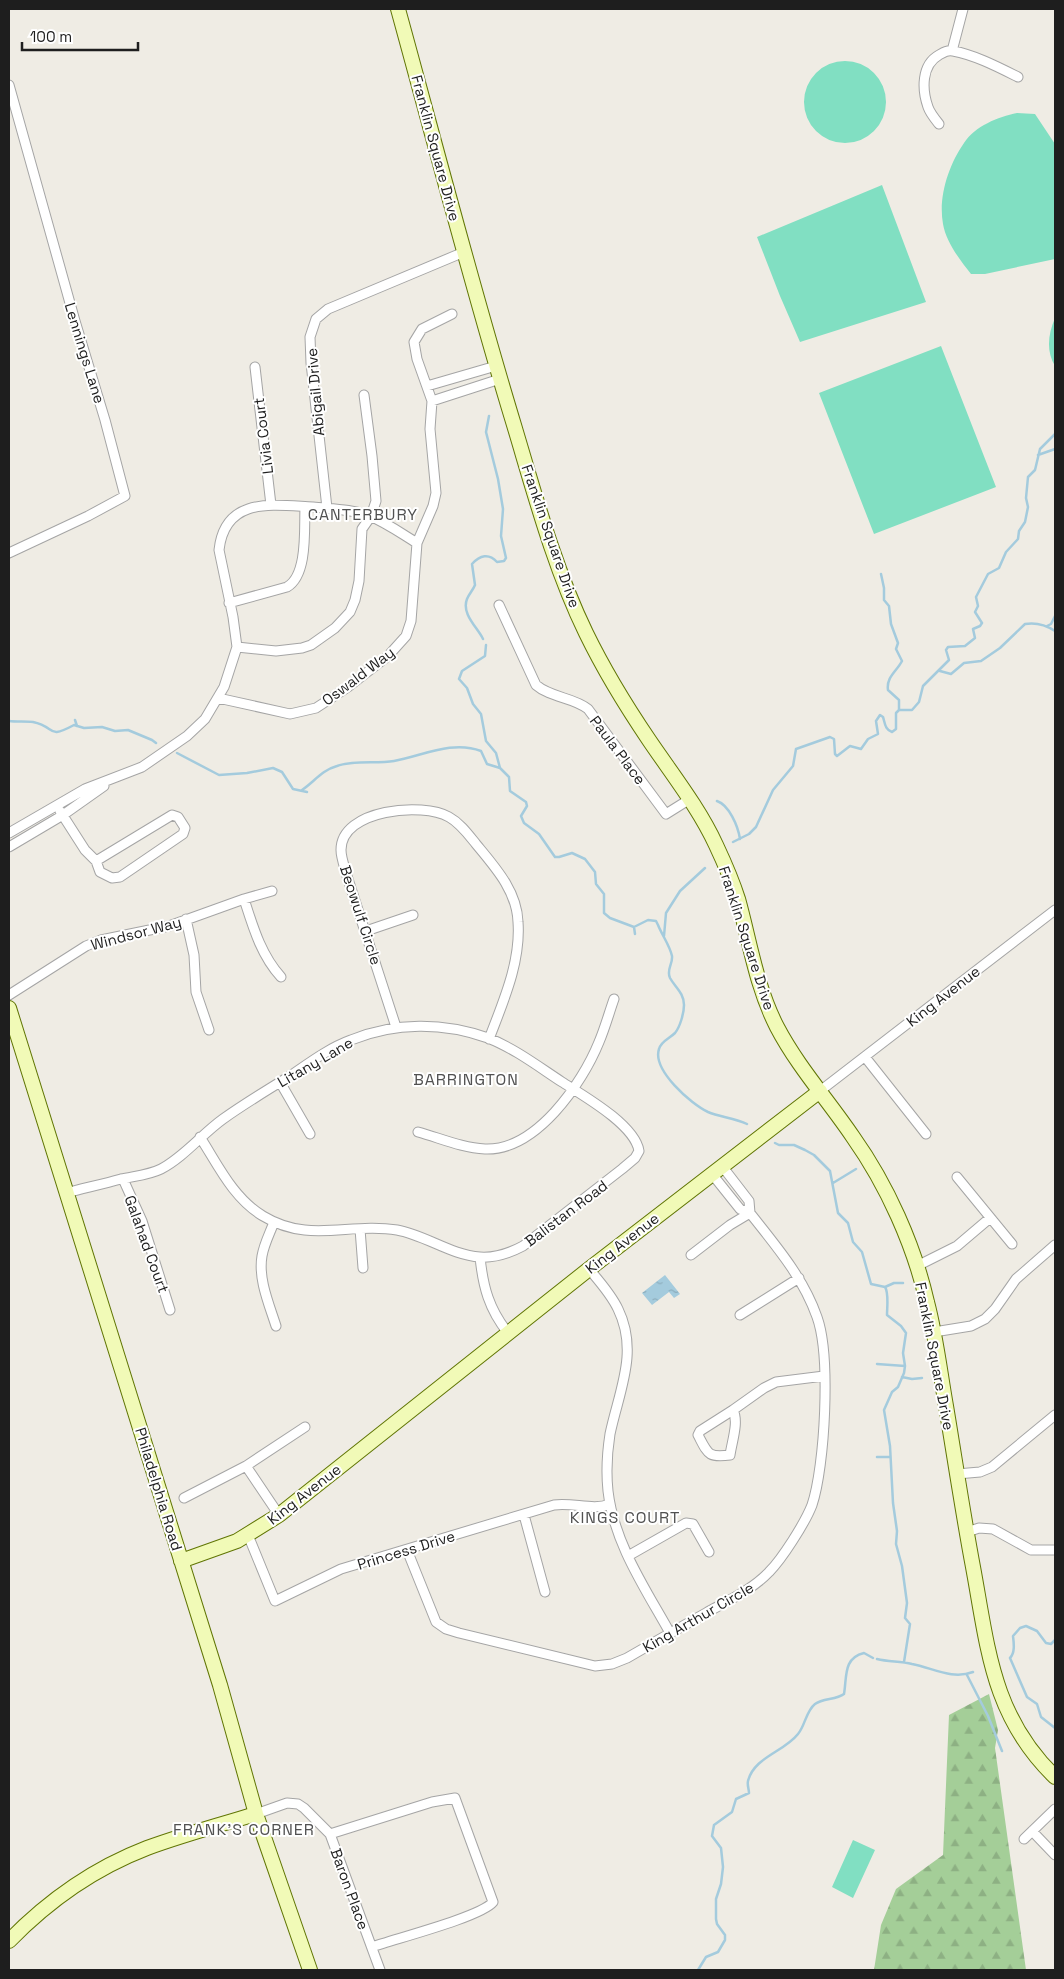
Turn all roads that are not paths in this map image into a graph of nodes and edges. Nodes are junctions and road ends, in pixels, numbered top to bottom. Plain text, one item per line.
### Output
1 (398, 9) edge
2 (964, 9) edge
3 (952, 51) junction
4 (1018, 77) dead end
5 (9, 85) edge
6 (939, 124) dead end
7 (464, 252) junction
8 (452, 314) dead end
9 (254, 366) dead end
10 (498, 373) junction
11 (427, 386) junction
12 (364, 395) dead end
13 (432, 401) junction
14 (271, 505) junction
15 (305, 507) junction
16 (328, 508) junction
17 (370, 516) junction
18 (417, 543) junction
19 (9, 554) edge
20 (229, 603) junction
21 (499, 605) dead end
22 (237, 647) junction
23 (218, 698) junction
24 (116, 777) junction
25 (690, 799) junction
26 (57, 806) junction
27 (62, 815) junction
28 (9, 833) edge
29 (9, 847) edge
30 (96, 861) junction
31 (272, 891) dead end
32 (244, 899) junction
33 (1055, 910) edge
34 (413, 915) dead end
35 (186, 920) junction
36 (366, 931) junction
37 (281, 977) dead end
38 (9, 995) edge
39 (614, 999) dead end
40 (9, 1008) edge
41 (396, 1026) junction
42 (209, 1030) dead end
43 (488, 1039) junction
44 (865, 1057) junction
45 (280, 1082) junction
46 (574, 1089) junction
47 (820, 1091) junction
48 (418, 1132) dead end
49 (310, 1134) dead end
50 (926, 1134) dead end
51 (200, 1137) junction
52 (639, 1151) joint
53 (717, 1170) junction
54 (957, 1177) dead end
55 (123, 1179) junction
56 (66, 1192) junction
57 (750, 1213) junction
58 (990, 1218) junction
59 (274, 1222) junction
60 (360, 1229) junction
61 (1012, 1244) dead end
62 (1055, 1246) edge
63 (691, 1256) dead end
64 (480, 1257) junction
65 (917, 1266) junction
66 (363, 1268) dead end
67 (589, 1269) junction
68 (799, 1278) junction
69 (170, 1310) dead end
70 (740, 1315) dead end
71 (276, 1326) dead end
72 (934, 1332) junction
73 (508, 1333) junction
74 (824, 1376) junction
75 (732, 1410) junction
76 (1055, 1415) edge
77 (305, 1427) dead end
78 (246, 1466) junction
79 (957, 1474) junction
80 (184, 1498) dead end
81 (610, 1504) junction
82 (279, 1514) junction
83 (524, 1515) junction
84 (967, 1532) junction
85 (248, 1535) junction
86 (407, 1550) junction
87 (1055, 1550) edge
88 (709, 1552) dead end
89 (628, 1556) junction
90 (181, 1561) junction
91 (545, 1592) dead end
92 (670, 1633) junction
93 (1055, 1777) edge
94 (1055, 1810) edge
95 (256, 1814) junction
96 (1032, 1832) junction
97 (330, 1834) junction
98 (1024, 1839) dead end
99 (1055, 1855) edge
100 (9, 1941) edge
101 (372, 1947) junction
102 (310, 1970) edge
103 (380, 1970) edge

1 - 7 street, Franklin Square Drive
2 - 3 street
3 - 4 street
3 - 6 street
5 - 19 street, Lennings Lane
7 - 10 street, Franklin Square Drive
7 - 16 street, Abigail Drive
8 - 11 street, Oswald Way
9 - 14 street, Livia Court
10 - 11 street
10 - 13 street
10 - 25 street, Franklin Square Drive
11 - 13 street, Oswald Way
12 - 17 street
13 - 18 street, Oswald Way
14 - 15 street
14 - 20 street
15 - 16 street
15 - 20 street
16 - 17 street
17 - 18 street
17 - 22 street
18 - 23 street, Oswald Way
20 - 22 street
21 - 25 street, Paula Place
22 - 23 street
23 - 24 street
24 - 26 street
24 - 27 street
25 - 47 street, Franklin Square Drive
26 - 27 street
26 - 28 street
27 - 29 street
27 - 30 street
30 - 30 street
31 - 32 street, Windsor Way
32 - 35 street, Windsor Way
32 - 37 street
33 - 44 street, King Avenue
34 - 36 street
35 - 38 street, Windsor Way
35 - 42 street
36 - 41 street, Beowulf Circle
36 - 43 street, Beowulf Circle
39 - 46 street
40 - 56 street, Philadelphia Road
41 - 43 street, Litany Lane
41 - 45 street, Litany Lane
43 - 46 street, Litany Lane
44 - 47 street, King Avenue
44 - 50 street
45 - 49 street
45 - 51 street, Litany Lane
46 - 48 street
46 - 52 street, Litany Lane
47 - 53 street, King Avenue
47 - 65 street, Franklin Square Drive
51 - 55 street, Litany Lane
51 - 59 street, Balistan Road
52 - 64 street, Balistan Road
53 - 57 street, King Arthur Circle
53 - 57 street, King Arthur Circle
53 - 67 street, King Avenue
54 - 58 street
55 - 56 street, Litany Lane
55 - 69 street, Galahad Court
56 - 90 street, Philadelphia Road
57 - 63 street
57 - 68 street, King Arthur Circle
58 - 61 street
58 - 65 street
59 - 60 street, Balistan Road
59 - 71 street
60 - 64 street, Balistan Road
60 - 66 street
62 - 72 street
64 - 73 street
65 - 72 street, Franklin Square Drive
67 - 73 street, King Avenue
67 - 81 street
68 - 70 street
68 - 74 street, King Arthur Circle
72 - 79 street, Franklin Square Drive
73 - 82 street, King Avenue
74 - 75 street
74 - 92 street, King Arthur Circle
75 - 75 street
76 - 79 street
77 - 78 street
78 - 80 street
78 - 82 street
79 - 84 street, Franklin Square Drive
81 - 83 street, Princess Drive
81 - 89 street
82 - 85 street, King Avenue
83 - 86 street, Princess Drive
83 - 91 street
84 - 87 street
84 - 93 street, Franklin Square Drive
85 - 86 street, Princess Drive
85 - 90 street, King Avenue
86 - 92 street, King Arthur Circle
88 - 89 street
89 - 92 street
90 - 95 street, Philadelphia Road
94 - 96 street
95 - 97 street, Baron Place
95 - 100 street
95 - 102 street, Philadelphia Road
96 - 98 street
96 - 99 street
97 - 101 street, Baron Place
97 - 101 street
101 - 103 street, Baron Place

